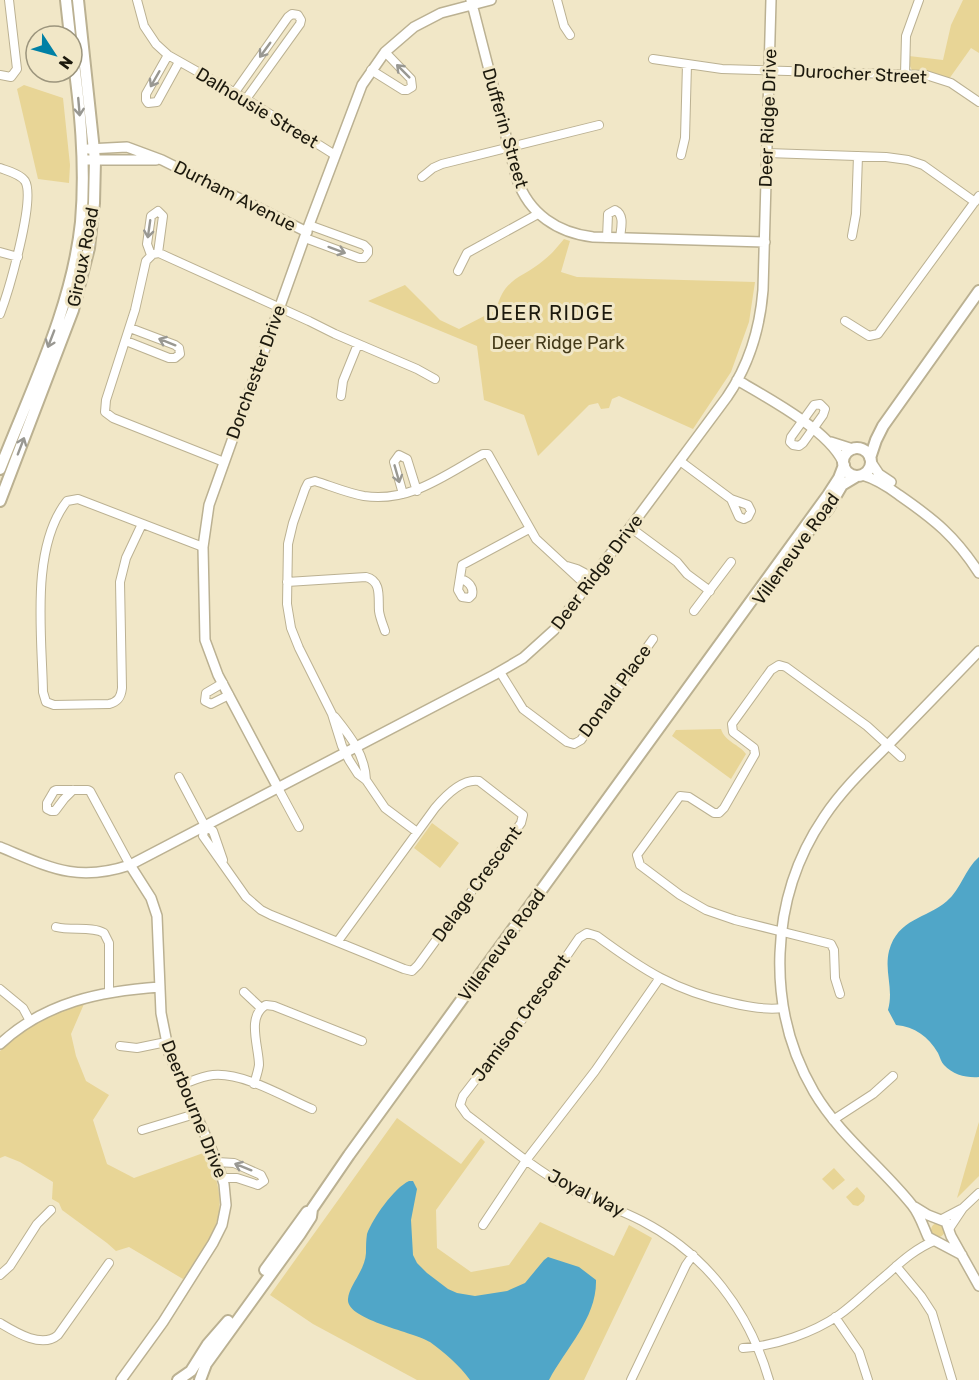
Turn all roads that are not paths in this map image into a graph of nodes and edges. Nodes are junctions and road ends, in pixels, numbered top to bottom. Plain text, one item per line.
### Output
1 (9, 0) edge
2 (66, 0) edge
3 (78, 0) edge
4 (137, 0) edge
5 (491, 0) edge
6 (556, 0) edge
7 (771, 0) edge
8 (919, 0) edge
9 (471, 2) edge
10 (69, 24) edge
11 (570, 35) dead end
12 (385, 52) junction
13 (168, 55) junction
14 (653, 59) dead end
15 (179, 62) junction
16 (687, 64) junction
17 (371, 70) junction
18 (769, 70) junction
19 (905, 74) junction
20 (0, 75) edge
21 (76, 84) edge
22 (235, 92) junction
23 (246, 99) junction
24 (979, 102) edge
25 (599, 125) dead end
26 (509, 147) junction
27 (767, 153) junction
28 (83, 154) junction
29 (95, 154) junction
30 (335, 155) junction
31 (681, 155) dead end
32 (858, 156) junction
33 (0, 168) edge
34 (422, 177) dead end
35 (977, 199) edge
36 (538, 214) junction
37 (307, 232) junction
38 (852, 236) dead end
39 (607, 238) junction
40 (620, 238) junction
41 (765, 242) junction
42 (0, 252) edge
43 (154, 254) junction
44 (18, 257) junction
45 (458, 271) dead end
46 (979, 291) edge
47 (280, 307) junction
48 (0, 314) edge
49 (845, 321) dead end
50 (130, 328) junction
51 (126, 341) junction
52 (358, 344) junction
53 (435, 379) dead end
54 (737, 380) junction
55 (912, 383) junction
56 (341, 396) dead end
57 (802, 422) junction
58 (813, 429) junction
59 (829, 441) junction
60 (855, 448) junction
61 (871, 460) junction
62 (680, 461) junction
63 (224, 462) junction
64 (843, 464) junction
65 (0, 469) edge
66 (859, 476) junction
67 (417, 490) junction
68 (403, 494) junction
69 (1, 497) edge
70 (731, 499) dead end
71 (912, 502) junction
72 (142, 524) junction
73 (529, 528) junction
74 (631, 528) junction
75 (203, 547) junction
76 (731, 562) dead end
77 (567, 566) junction
78 (979, 573) edge
79 (594, 578) junction
80 (461, 579) dead end
81 (287, 582) junction
82 (588, 587) junction
83 (710, 591) junction
84 (694, 611) dead end
85 (386, 631) dead end
86 (653, 639) dead end
87 (979, 651) edge
88 (500, 672) junction
89 (693, 682) junction
90 (223, 683) junction
91 (229, 695) junction
92 (332, 714) junction
93 (888, 744) junction
94 (357, 747) junction
95 (345, 753) junction
96 (901, 757) dead end
97 (179, 777) dead end
98 (366, 780) junction
99 (278, 788) junction
100 (73, 790) dead end
101 (205, 826) junction
102 (299, 827) dead end
103 (417, 832) junction
104 (0, 847) edge
105 (130, 865) junction
106 (56, 927) dead end
107 (782, 931) junction
108 (338, 941) junction
109 (659, 979) junction
110 (160, 987) junction
111 (0, 989) edge
112 (109, 992) junction
113 (244, 992) dead end
114 (840, 994) dead end
115 (261, 1008) junction
116 (783, 1008) junction
117 (30, 1021) junction
118 (362, 1041) dead end
119 (166, 1042) junction
120 (0, 1044) edge
121 (120, 1046) dead end
122 (893, 1076) dead end
123 (181, 1084) junction
124 (254, 1084) junction
125 (312, 1109) dead end
126 (195, 1114) junction
127 (833, 1120) junction
128 (142, 1130) dead end
129 (527, 1159) junction
130 (217, 1162) junction
131 (223, 1178) junction
132 (979, 1193) edge
133 (913, 1205) junction
134 (963, 1208) junction
135 (312, 1209) junction
136 (51, 1210) dead end
137 (940, 1218) junction
138 (483, 1225) dead end
139 (949, 1230) junction
140 (926, 1232) junction
141 (935, 1242) junction
142 (912, 1252) junction
143 (693, 1255) junction
144 (962, 1255) junction
145 (110, 1263) dead end
146 (896, 1266) junction
147 (0, 1275) edge
148 (979, 1286) edge
149 (835, 1317) junction
150 (0, 1323) edge
151 (758, 1347) junction
152 (743, 1348) dead end
153 (181, 1378) edge
154 (121, 1380) edge
155 (198, 1380) edge
156 (631, 1380) edge
157 (769, 1380) edge
158 (868, 1380) edge
159 (952, 1380) edge

1 - 20 street
2 - 10 main road
3 - 29 main road, Giroux Road
4 - 13 street, Dalhousie Street
5 - 9 street, Dorchester Drive
6 - 11 street
7 - 18 street, Deer Ridge Drive
8 - 19 street
9 - 12 street, Dorchester Drive
9 - 26 street, Dufferin Street
12 - 17 street, Dorchester Drive
17 -> 12 street
13 - 15 street, Dalhousie Street
13 -> 15 street, Dalhousie Street
14 - 16 street, Durocher Street
15 - 22 street, Dalhousie Street
16 - 18 street, Durocher Street
16 - 31 street
17 - 30 street, Dorchester Drive
18 - 19 street, Durocher Street
18 - 27 street, Deer Ridge Drive
19 - 24 street, Durocher Street
21 -> 28 main road, Giroux Road
22 - 23 street, Dalhousie Street
23 -> 22 street
23 - 30 street, Dalhousie Street
25 - 26 street
26 - 34 street
26 - 36 street, Dufferin Street
27 - 32 street
27 - 41 street, Deer Ridge Drive
28 - 29 street, Durham Avenue
28 -> 65 main road, Giroux Road
29 - 37 street, Durham Avenue
69 -> 29 main road, Giroux Road
30 - 37 street, Dorchester Drive
32 - 35 street
32 - 38 street
33 - 44 street
35 - 49 street
36 - 39 street, Dufferin Street
36 - 45 street
37 -> 37 street
37 - 47 street, Dorchester Drive
39 - 40 street, Dufferin Street
39 - 40 street
40 - 41 street, Dufferin Street
41 - 54 street, Deer Ridge Drive
42 - 44 street
43 -> 43 street
43 - 47 street
43 - 50 street
44 - 48 street
46 - 55 main road
47 - 52 street
47 - 63 street, Dorchester Drive
50 - 51 street
51 -> 50 street
51 - 63 street
52 - 53 street
52 - 56 street
54 - 57 street
54 - 62 street, Deer Ridge Drive
55 - 60 main road
55 - 61 main road
57 - 58 street
57 - 58 street
57 - 58 street
58 - 59 street
59 - 60 street
59 - 64 street
60 - 61 main road
60 - 64 main road
61 - 66 main road
61 - 71 street
62 - 70 street
62 - 74 street, Deer Ridge Drive
63 - 75 street, Dorchester Drive
64 - 66 main road
64 - 89 main road, Villeneuve Road
66 - 71 street
66 - 89 main road, Villeneuve Road
67 - 68 street
67 -> 68 street
67 - 73 street
68 - 81 street
71 - 78 street
72 - 72 street
72 - 75 street
73 - 77 street
73 - 80 street
74 - 79 street, Deer Ridge Drive
74 - 83 street
75 - 90 street, Dorchester Drive
76 - 83 street
77 - 79 street
77 - 82 street
79 - 82 street, Deer Ridge Drive
81 - 85 street
81 - 92 street
82 - 88 street, Deer Ridge Drive
83 - 84 street
86 - 88 street, Donald Place
87 - 93 street
88 - 94 street, Deer Ridge Drive
89 - 135 main road, Villeneuve Road
90 - 91 street, Dorchester Drive
90 - 91 street
91 - 99 street, Dorchester Drive
92 - 94 street
92 - 95 street
93 - 96 street
93 - 107 street
93 - 107 street
94 - 95 street, Deer Ridge Drive
94 - 98 street
95 - 98 street
95 - 99 street, Deer Ridge Drive
97 - 101 street, Delage Crescent
98 - 103 street
99 - 101 street, Deer Ridge Drive
99 - 102 street
100 - 105 street
101 - 105 street, Deer Ridge Drive
101 - 108 street, Delage Crescent
103 - 108 street, Delage Crescent
103 - 108 street, Delage Crescent
104 - 105 street, Deer Ridge Drive
105 - 110 street, Deerbourne Drive
106 - 112 street
107 - 114 street
107 - 116 street
109 - 116 street
109 - 129 street, Joyal Way
109 - 129 street, Jamison Crescent
110 - 112 street
110 - 119 street, Deerbourne Drive
111 - 117 street
112 - 117 street
113 - 115 street
115 - 118 street
115 - 124 street
116 - 127 street
117 - 120 street
119 - 121 street
119 - 123 street, Deerbourne Drive
122 - 127 street
123 - 124 street
123 - 126 street, Deerbourne Drive
124 - 125 street
126 - 128 street
126 - 130 street, Deerbourne Drive
127 - 133 street
129 - 138 street
129 - 143 street, Joyal Way
130 - 131 street, Deerbourne Drive
131 -> 130 street
131 - 154 street, Deerbourne Drive
132 - 134 street
133 - 137 street
133 - 140 street
134 - 137 street
134 - 139 street
135 - 153 main road, Villeneuve Road
135 - 155 main road, Villeneuve Road
136 - 147 street
137 - 139 street
137 - 140 street
139 - 141 street
139 - 144 street
140 - 141 street
140 - 142 street
141 - 142 street
141 - 144 street
142 - 146 street
143 - 151 street, Joyal Way
143 - 156 street
144 - 148 street
145 - 150 street
146 - 149 street
146 - 159 street
149 - 151 street
149 - 158 street
151 - 152 street
151 - 157 street, Joyal Way
153 - 155 main road

